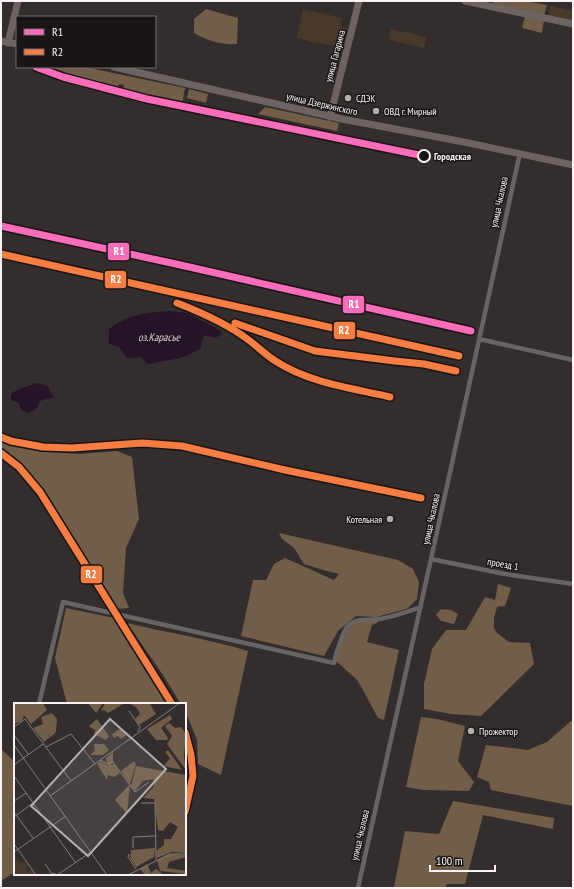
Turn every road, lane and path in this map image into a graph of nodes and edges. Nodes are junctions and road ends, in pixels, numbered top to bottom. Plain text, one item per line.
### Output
1 (18, 1) edge
2 (360, 1) edge
3 (464, 1) edge
4 (573, 24) edge
5 (4, 42) edge
6 (16, 44) edge
7 (118, 68) edge
8 (330, 117) junction
9 (520, 153) junction
10 (573, 165) edge
11 (479, 339) junction
12 (573, 360) edge
13 (431, 560) junction
14 (573, 584) edge
15 (421, 607) junction
16 (39, 703) edge
17 (358, 888) edge

1 - 5 street
2 - 8 street, улица Гагарина
3 - 4 street
5 - 6 street
7 - 8 street, улица Дзержинского
8 - 9 street, улица Дзержинского
9 - 10 street, улица Дзержинского
9 - 11 street, улица Чкалова
11 - 12 street
11 - 13 street, улица Чкалова
13 - 14 street, проезд 1
13 - 15 street, улица Чкалова
15 - 16 street
15 - 17 street, улица Чкалова

